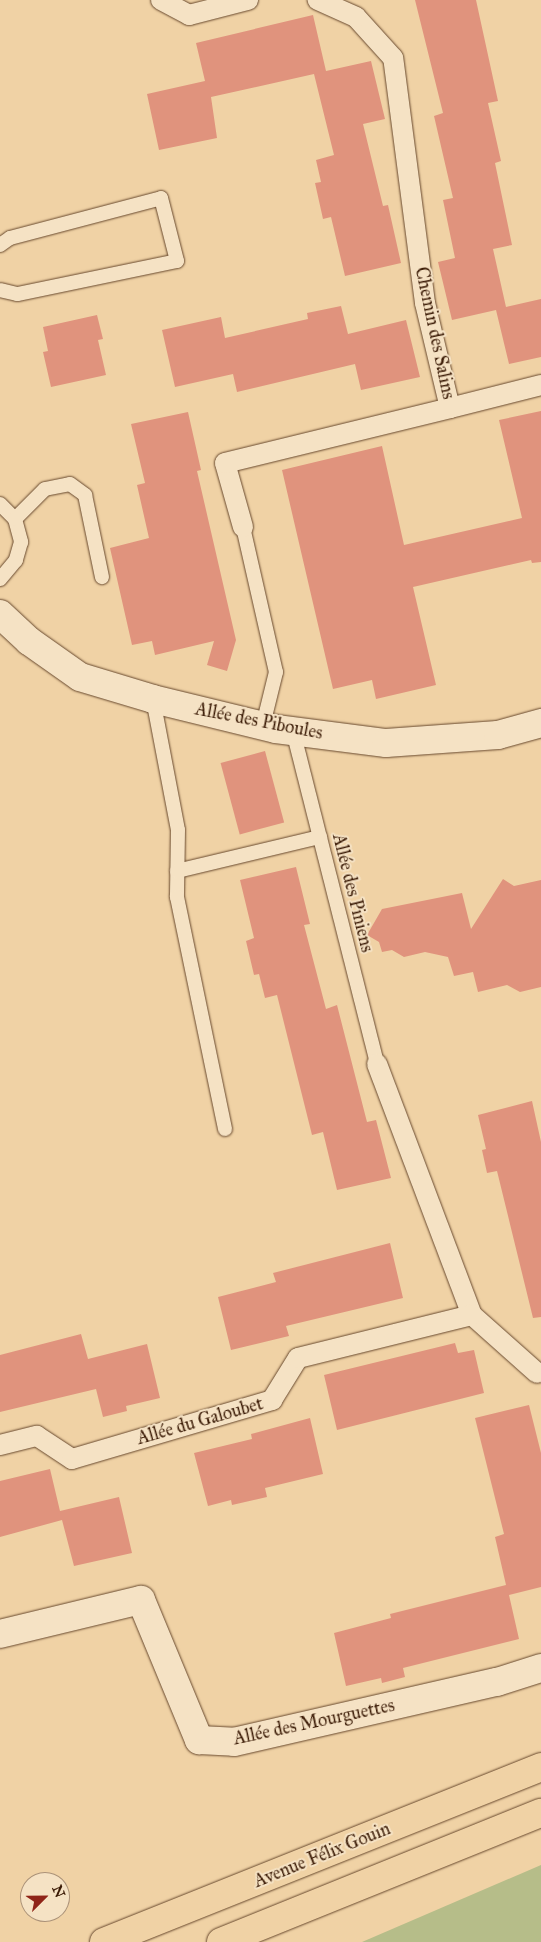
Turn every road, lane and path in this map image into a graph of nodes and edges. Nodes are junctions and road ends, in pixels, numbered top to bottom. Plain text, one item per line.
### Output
1 (161, 0) edge
2 (248, 0) edge
3 (318, 0) edge
4 (0, 245) edge
5 (0, 290) edge
6 (541, 385) edge
7 (450, 408) junction
8 (0, 504) edge
9 (15, 518) junction
10 (243, 528) joint
11 (102, 577) dead end
12 (0, 579) edge
13 (0, 614) edge
14 (153, 699) junction
15 (541, 724) edge
16 (263, 725) junction
17 (293, 731) junction
18 (320, 837) junction
19 (177, 871) junction
20 (377, 1064) joint
21 (225, 1130) dead end
22 (472, 1315) junction
23 (540, 1377) edge
24 (0, 1446) edge
25 (0, 1634) edge
26 (541, 1668) edge
27 (541, 1767) edge
28 (541, 1813) edge
29 (104, 1942) edge
30 (221, 1942) edge

1 - 2 street
3 - 7 street, Chemin des Salins
4 - 5 lane
6 - 7 street
7 - 10 street, Chemin des Salins
8 - 9 lane
9 - 11 lane
9 - 12 lane
10 - 16 lane
13 - 14 street, Allée des Piboules
14 - 16 street, Allée des Piboules
14 - 19 lane
15 - 17 street, Allée des Piboules
16 - 17 street, Allée des Piboules
17 - 18 lane, Allée des Piniens
18 - 19 lane
18 - 20 lane, Allée des Piniens
19 - 21 lane
20 - 22 street
22 - 23 street
22 - 24 street, Allée du Galoubet
25 - 26 street, Allée des Mourguettes
27 - 29 main road, Avenue Félix Gouin
28 - 30 main road

